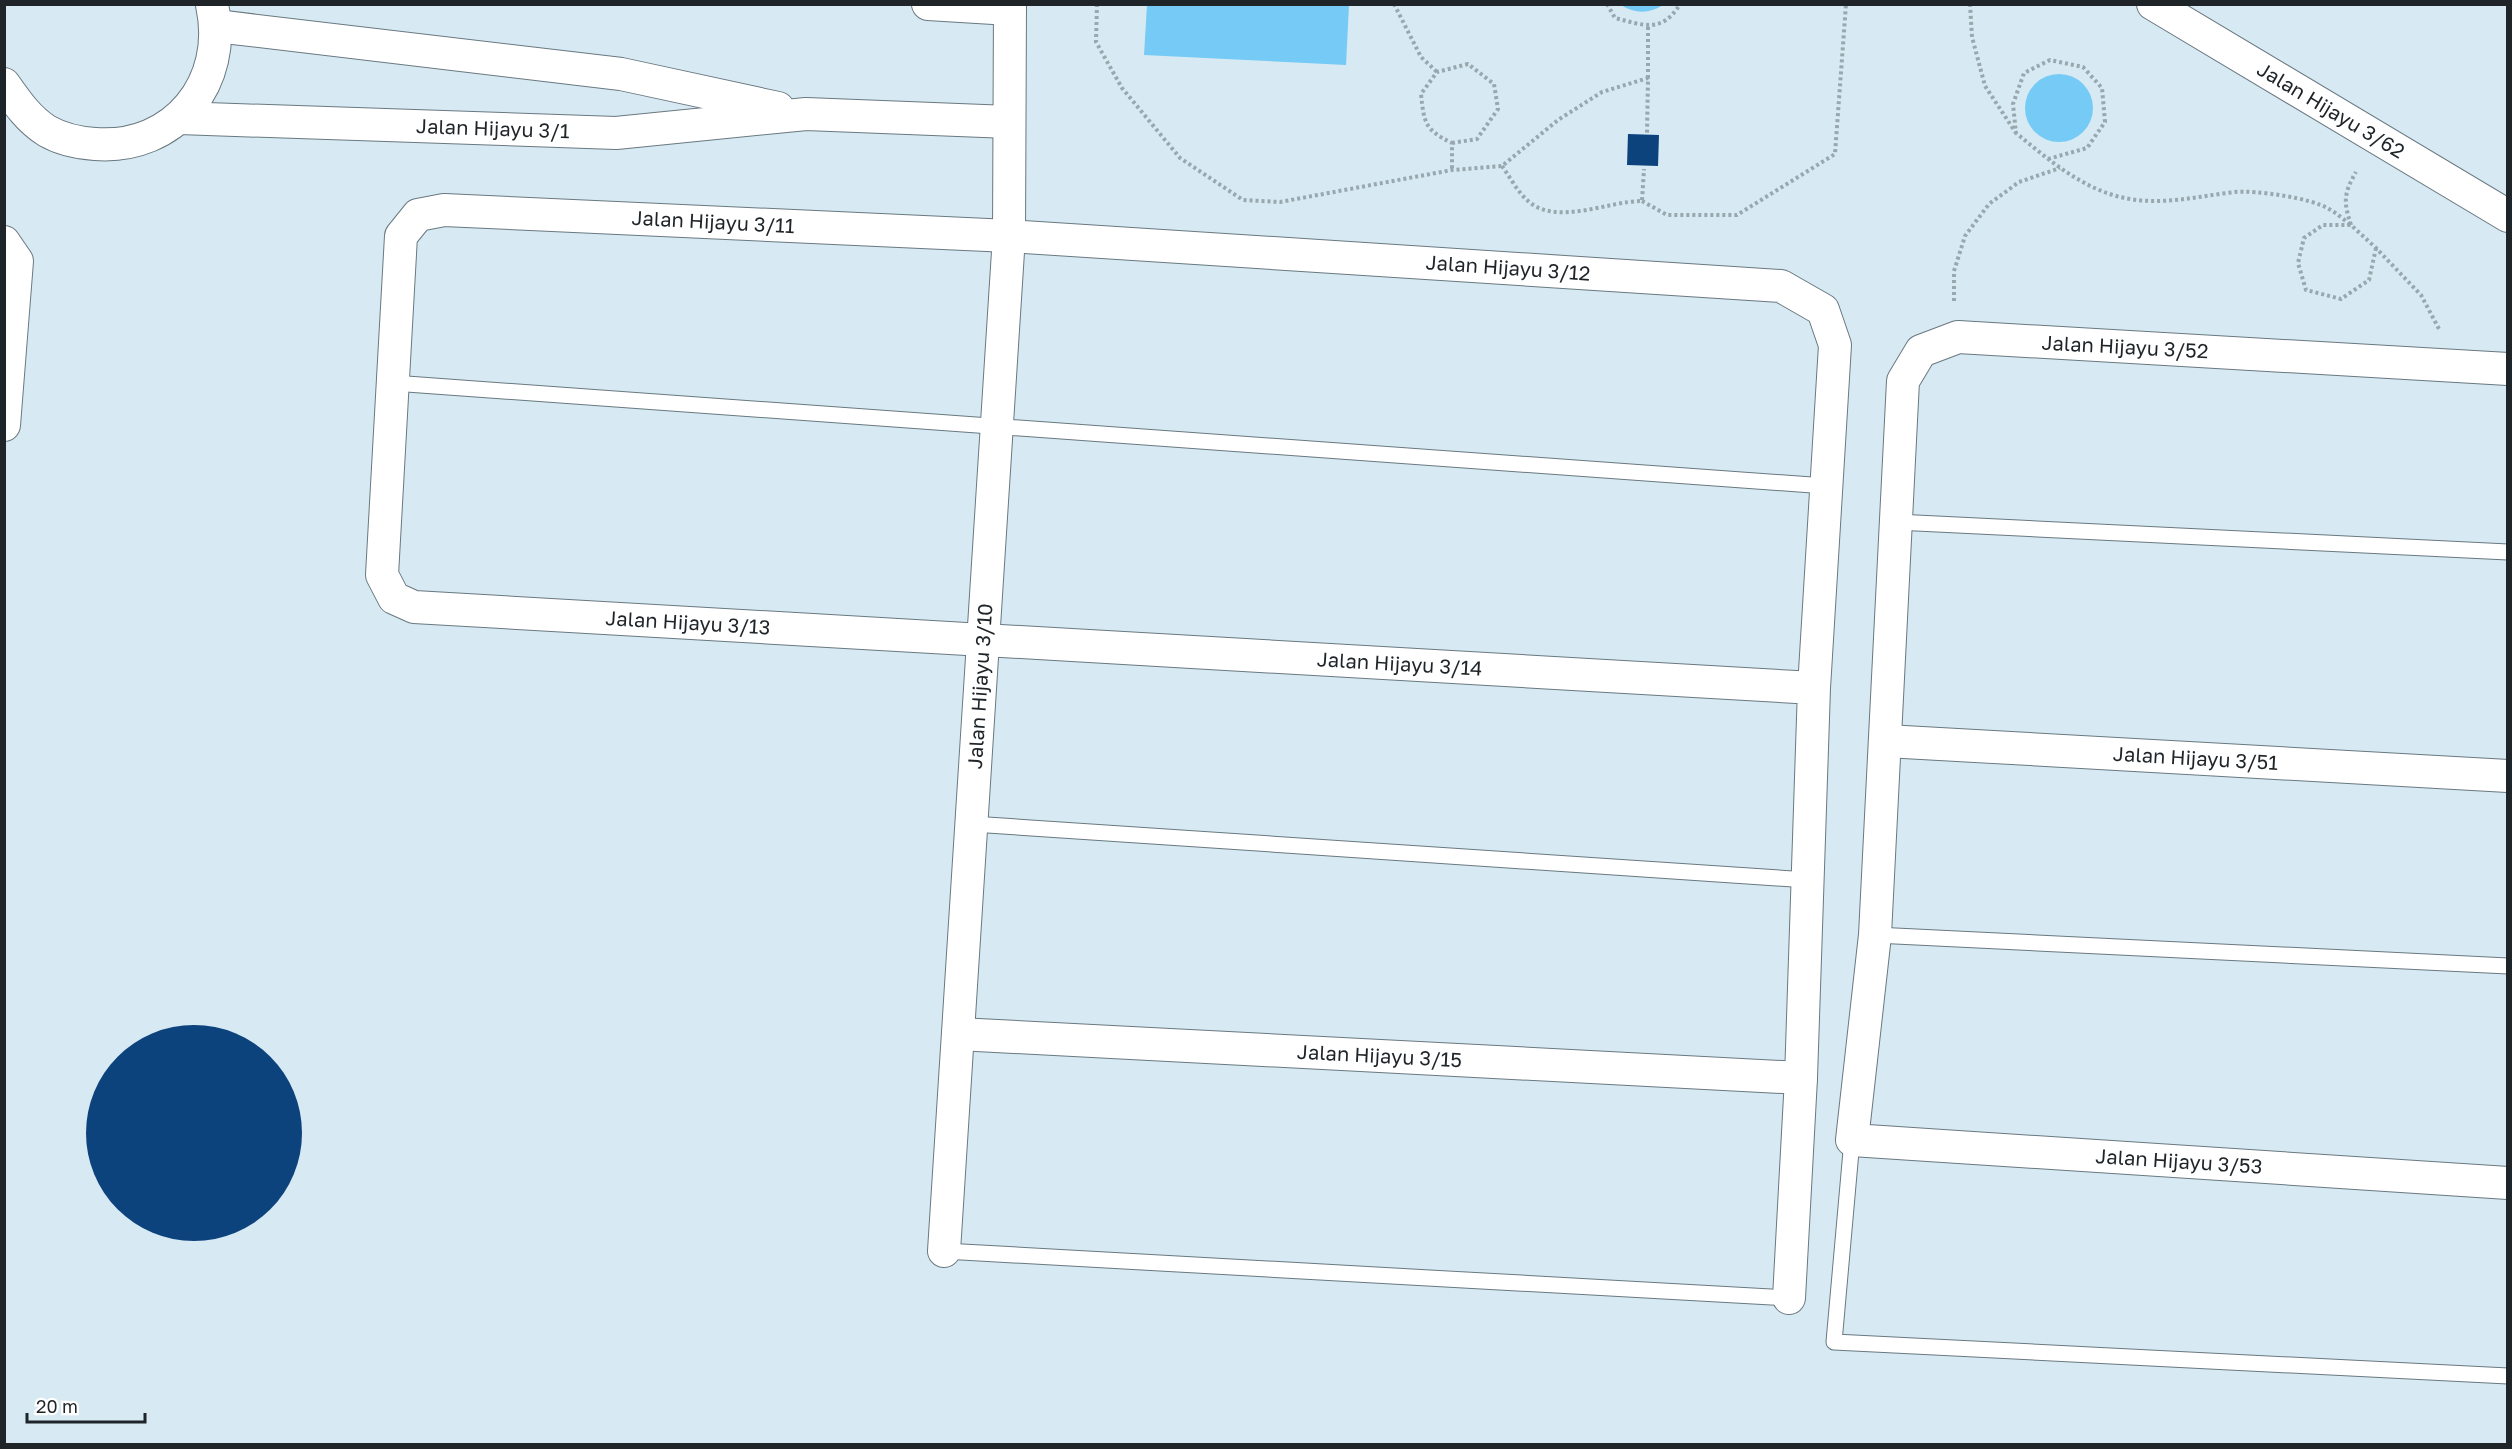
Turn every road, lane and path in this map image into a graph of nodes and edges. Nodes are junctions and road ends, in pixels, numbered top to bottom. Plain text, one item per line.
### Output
1 (928, 4) edge
2 (1097, 4) edge
3 (1394, 4) edge
4 (1607, 4) edge
5 (1680, 4) edge
6 (1846, 4) edge
7 (1970, 4) edge
8 (2153, 4) edge
9 (1010, 7) edge
10 (214, 15) edge
11 (1648, 27) junction
12 (1437, 72) junction
13 (1648, 78) junction
14 (4, 84) edge
15 (806, 114) junction
16 (179, 118) junction
17 (1009, 122) junction
18 (1647, 133) dead end
19 (2016, 134) junction
20 (1452, 143) junction
21 (2048, 159) junction
22 (1502, 166) junction
23 (2061, 168) junction
24 (1644, 169) dead end
25 (1452, 170) junction
26 (2356, 171) dead end
27 (1642, 201) junction
28 (2508, 216) edge
29 (2351, 225) junction
30 (1009, 236) junction
31 (2376, 248) junction
32 (11, 251) edge
33 (1954, 304) dead end
34 (2439, 330) dead end
35 (7, 365) edge
36 (2508, 369) edge
37 (393, 383) junction
38 (4, 425) edge
39 (997, 427) junction
40 (1826, 486) junction
41 (1896, 522) junction
42 (2508, 552) edge
43 (984, 642) junction
44 (1814, 688) junction
45 (1886, 741) junction
46 (2508, 776) edge
47 (972, 825) junction
48 (1808, 880) junction
49 (1875, 935) junction
50 (2508, 966) edge
51 (958, 1034) junction
52 (1801, 1078) junction
53 (1852, 1140) junction
54 (2508, 1184) edge
55 (944, 1251) joint
56 (1789, 1299) joint
57 (2508, 1376) edge

1 - 9 street
2 - 25 path
3 - 12 path
4 - 11 path
5 - 11 path
6 - 27 path
7 - 19 path
8 - 28 street, Jalan Hijayu 3/62
9 - 17 street, Jalan Hijayu 3/10
10 - 15 street, Jalan Hijayu 3/1
10 - 16 street
11 - 13 path
12 - 20 path
12 - 20 path
13 - 18 path
13 - 22 path
14 - 16 street
15 - 16 street, Jalan Hijayu 3/1
15 - 17 street, Jalan Hijayu 3/1
17 - 30 street, Jalan Hijayu 3/10
19 - 21 path
19 - 21 path
20 - 25 path
21 - 23 path
22 - 25 path
22 - 27 path
23 - 29 path
23 - 33 path
24 - 27 path
26 - 29 path
29 - 31 path
29 - 31 path
30 - 37 street, Jalan Hijayu 3/11
30 - 39 street, Jalan Hijayu 3/10
30 - 40 street, Jalan Hijayu 3/12
31 - 34 path
32 - 35 street
35 - 38 street
36 - 41 street, Jalan Hijayu 3/52
37 - 39 lane
37 - 43 street, Jalan Hijayu 3/13
39 - 40 lane
39 - 43 street, Jalan Hijayu 3/10
40 - 44 street, Jalan Hijayu 3/12
41 - 42 lane
41 - 45 street, Jalan Hijayu 3/52
43 - 44 street, Jalan Hijayu 3/14
43 - 47 street, Jalan Hijayu 3/10
44 - 48 street, Jalan Hijayu 3/12
45 - 46 street, Jalan Hijayu 3/51
45 - 49 street, Jalan Hijayu 3/52
47 - 48 lane
47 - 51 street, Jalan Hijayu 3/10
48 - 52 street, Jalan Hijayu 3/12
49 - 50 lane
49 - 53 street, Jalan Hijayu 3/52
51 - 52 street, Jalan Hijayu 3/15
51 - 55 street, Jalan Hijayu 3/10
52 - 56 street, Jalan Hijayu 3/12
53 - 54 street, Jalan Hijayu 3/53
53 - 57 lane
55 - 56 lane

